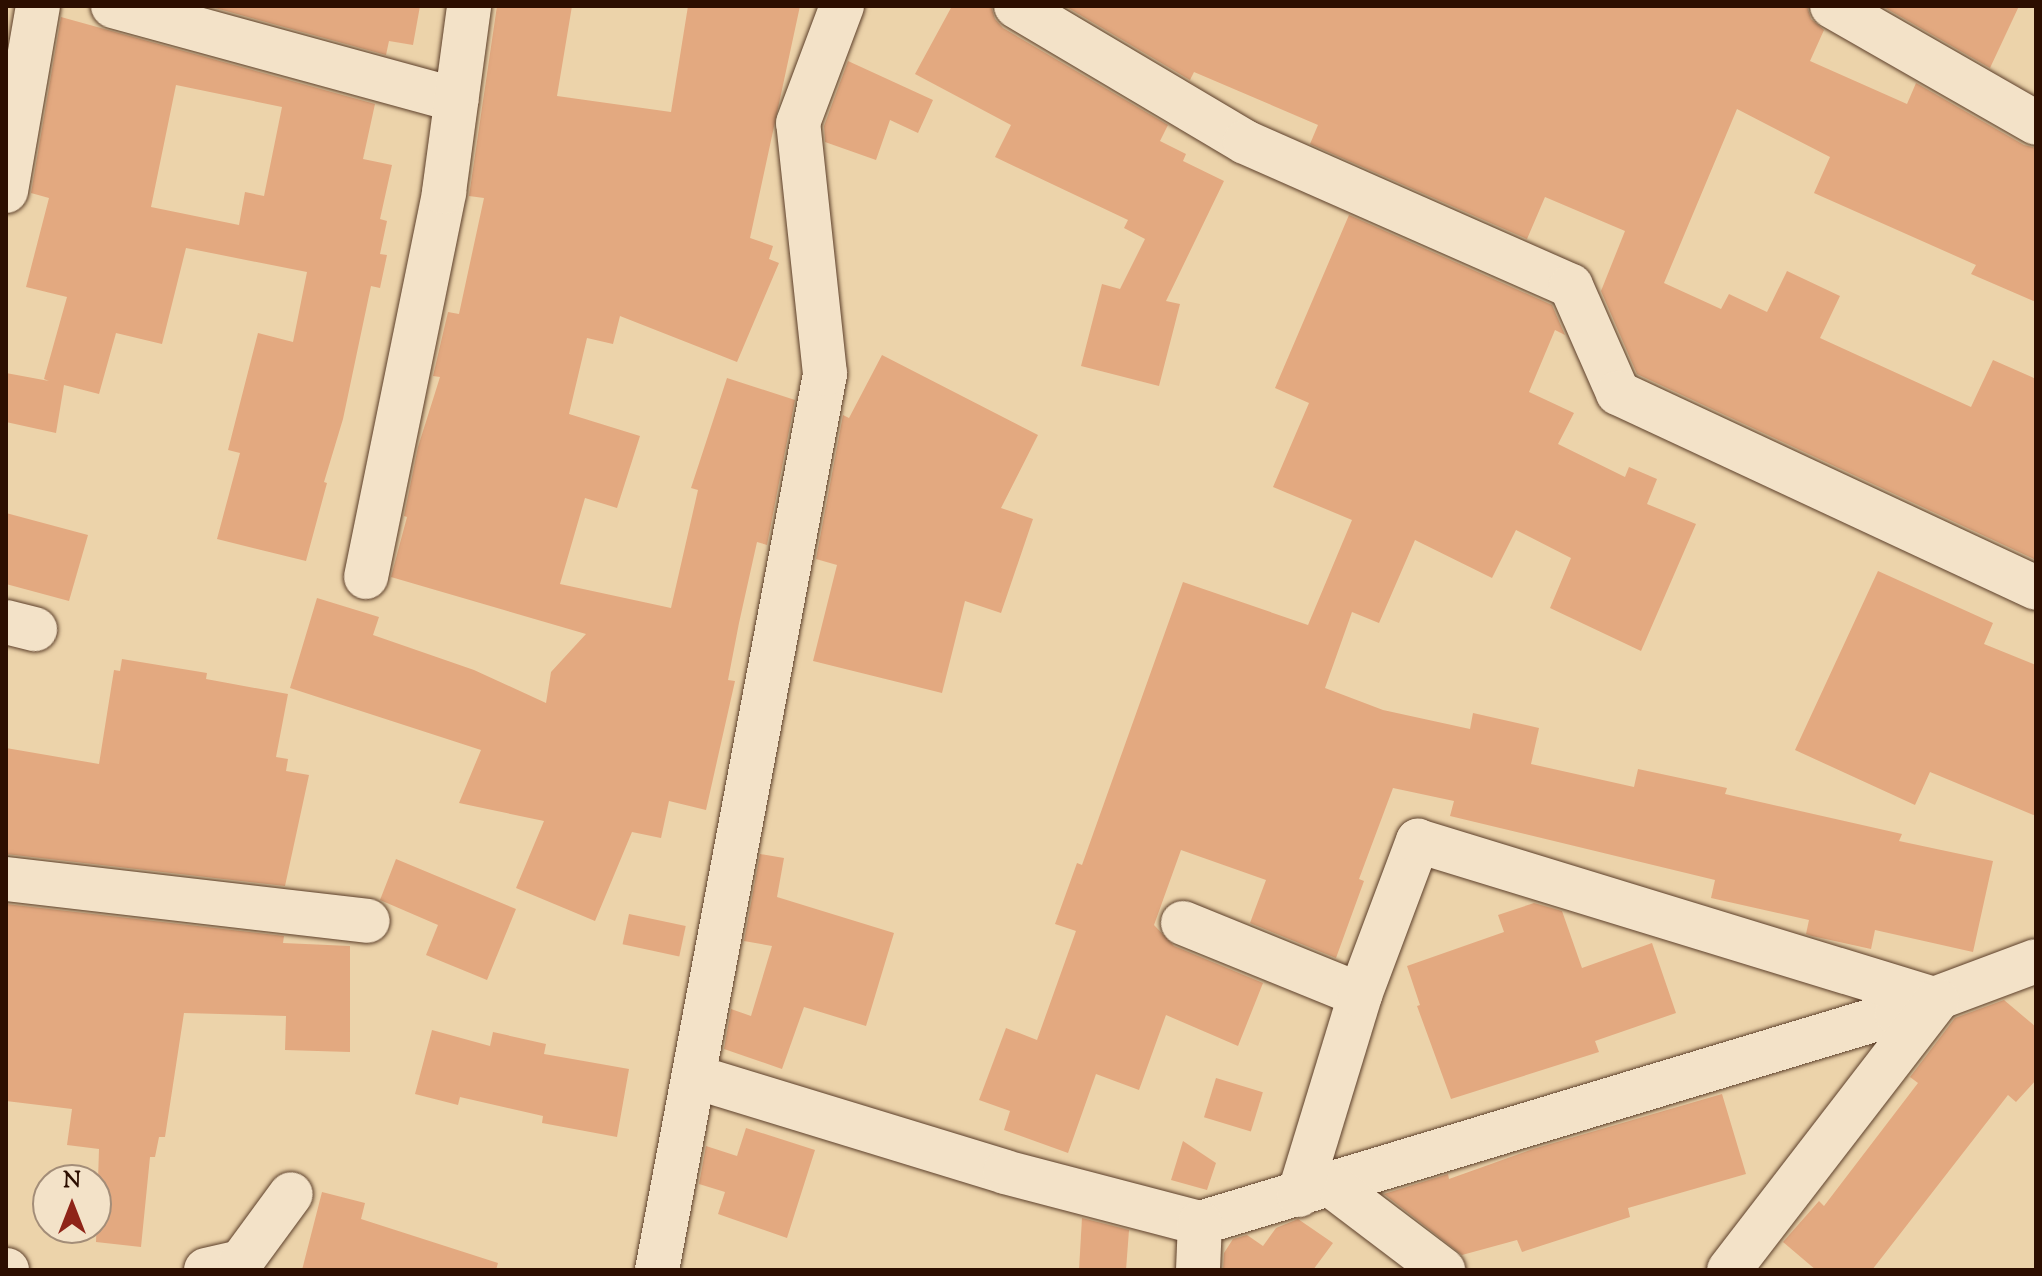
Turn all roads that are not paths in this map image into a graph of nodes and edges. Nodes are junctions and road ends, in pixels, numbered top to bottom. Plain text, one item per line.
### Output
1 (38, 6) edge
2 (113, 6) edge
3 (469, 6) edge
4 (842, 6) edge
5 (1016, 6) edge
6 (1832, 6) edge
7 (456, 100) junction
8 (2036, 123) edge
9 (6, 191) edge
10 (366, 577) dead end
11 (2036, 588) edge
12 (6, 879) edge
13 (368, 921) dead end
14 (1183, 923) dead end
15 (2036, 961) edge
16 (1360, 995) junction
17 (1937, 1000) junction
18 (695, 1077) junction
19 (1315, 1190) junction
20 (291, 1194) dead end
21 (1200, 1223) junction
22 (206, 1270) edge
23 (657, 1270) edge
24 (1198, 1270) edge
25 (1443, 1270) edge
26 (1729, 1270) edge

1 - 9 street
2 - 7 street
3 - 7 street
4 - 18 street
5 - 11 street
6 - 8 street
7 - 10 street
12 - 13 street
14 - 16 street
15 - 17 street
16 - 17 street
16 - 19 street
17 - 19 street
17 - 26 street
18 - 21 street
18 - 23 street
19 - 21 street
19 - 25 street
20 - 22 street
21 - 24 street

